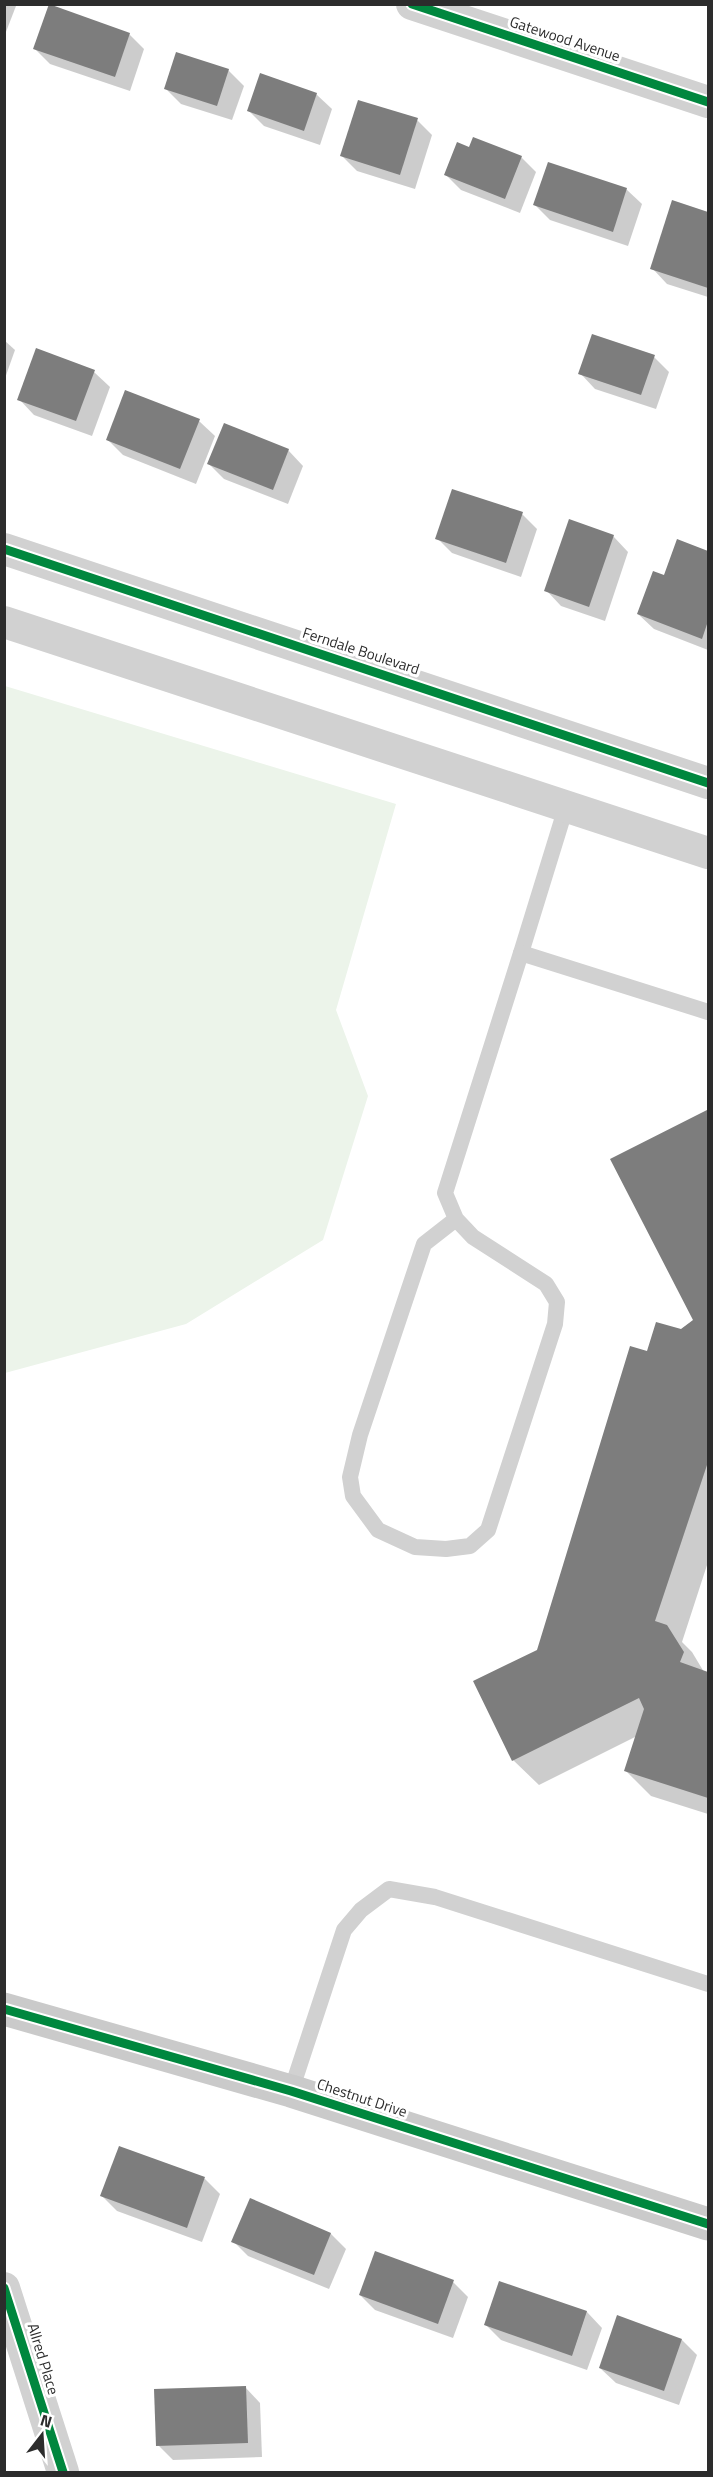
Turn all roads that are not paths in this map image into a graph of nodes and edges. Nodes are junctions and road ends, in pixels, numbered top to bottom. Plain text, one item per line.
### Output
1 (412, 4) edge
2 (708, 102) edge
3 (4, 549) edge
4 (4, 622) edge
5 (708, 783) edge
6 (566, 807) junction
7 (708, 853) edge
8 (521, 953) junction
9 (708, 1012) edge
10 (456, 1219) junction
11 (708, 1984) edge
12 (4, 2009) edge
13 (291, 2091) junction
14 (708, 2224) edge
15 (4, 2288) edge
16 (63, 2472) edge

1 - 2 street, Gatewood Avenue
3 - 5 street, Ferndale Boulevard
4 - 6 street
6 - 7 street
6 - 8 lane
8 - 9 lane
8 - 10 lane
10 - 10 lane
11 - 13 lane
12 - 13 street, Chestnut Drive
13 - 14 street, Chestnut Drive
15 - 16 street, Allred Place

